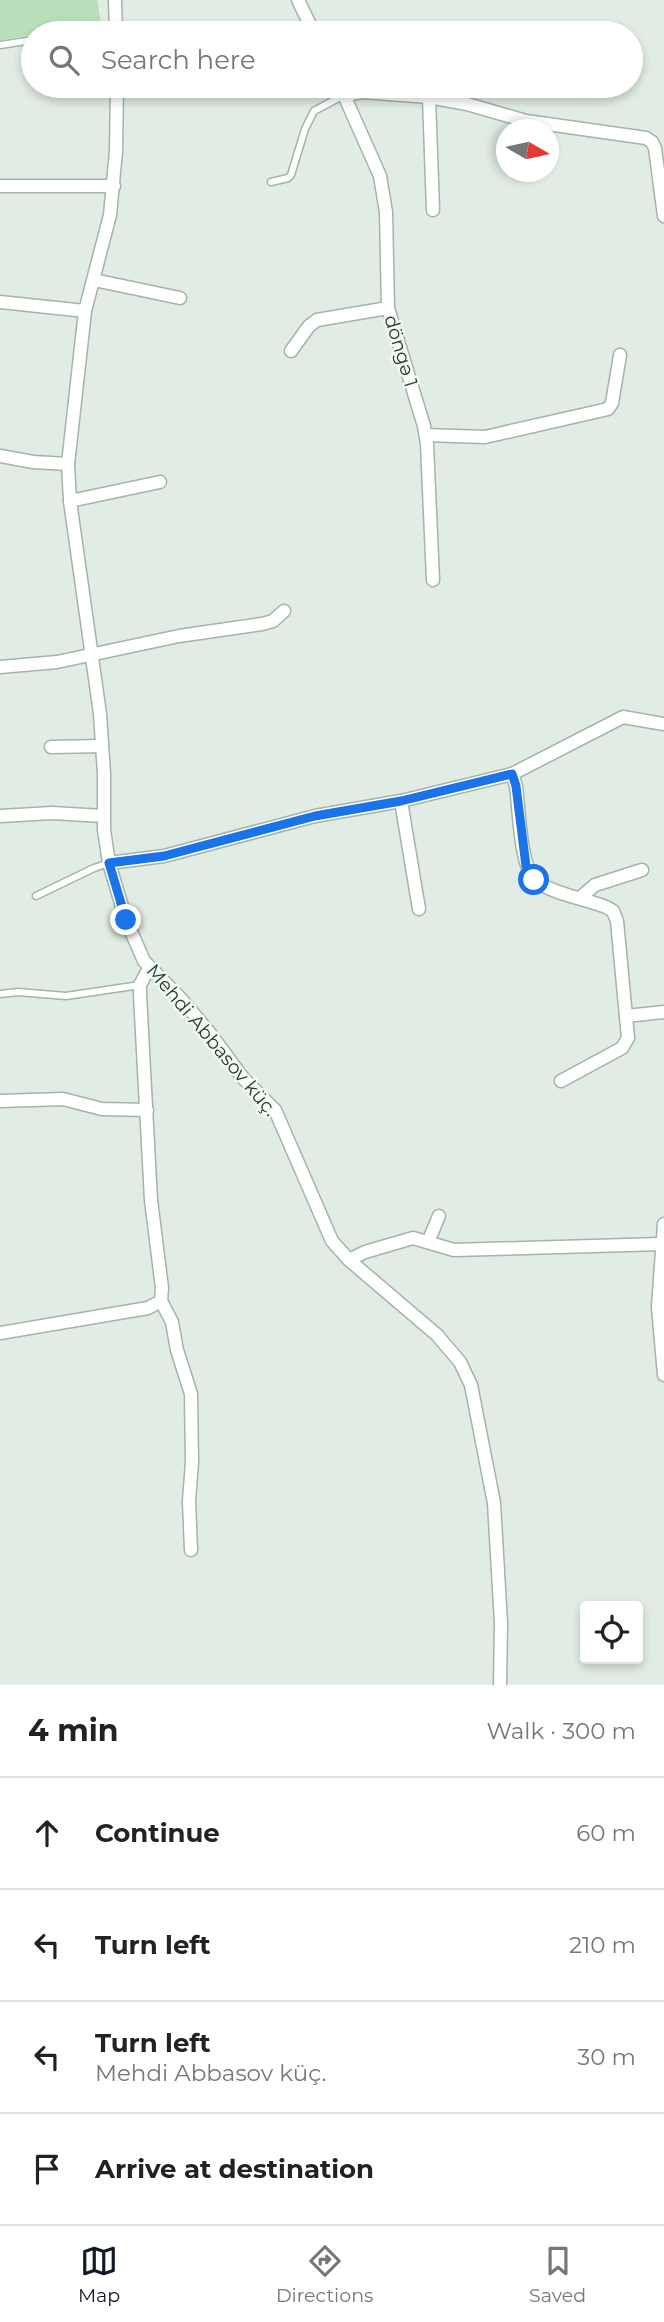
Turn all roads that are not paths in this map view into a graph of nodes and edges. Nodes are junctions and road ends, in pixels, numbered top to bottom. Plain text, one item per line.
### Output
1 (115, 0) edge
2 (298, 0) edge
3 (116, 21) edge
4 (308, 21) edge
5 (21, 42) edge
6 (0, 45) edge
7 (117, 98) edge
8 (332, 98) edge
9 (346, 98) edge
10 (429, 98) edge
11 (434, 98) edge
12 (271, 182) dead end
13 (0, 186) edge
14 (114, 186) junction
15 (433, 210) dead end
16 (664, 216) edge
17 (94, 280) junction
18 (180, 298) dead end
19 (0, 302) edge
20 (388, 308) junction
21 (85, 311) junction
22 (291, 351) dead end
23 (620, 355) dead end
24 (426, 435) junction
25 (0, 456) edge
26 (68, 464) junction
27 (160, 482) dead end
28 (70, 501) junction
29 (433, 580) dead end
30 (284, 611) dead end
31 (93, 654) junction
32 (0, 667) edge
33 (664, 724) edge
34 (102, 746) junction
35 (51, 747) dead end
36 (512, 774) junction
37 (401, 801) junction
38 (103, 816) junction
39 (0, 817) edge
40 (109, 863) junction
41 (642, 870) dead end
42 (36, 896) dead end
43 (581, 897) junction
44 (419, 909) dead end
45 (149, 968) junction
46 (140, 985) junction
47 (0, 994) edge
48 (664, 1012) edge
49 (626, 1016) junction
50 (561, 1081) dead end
51 (0, 1101) edge
52 (147, 1110) junction
53 (439, 1216) dead end
54 (664, 1224) edge
55 (428, 1242) junction
56 (661, 1244) junction
57 (349, 1260) junction
58 (161, 1301) junction
59 (0, 1333) edge
60 (664, 1375) edge
61 (191, 1550) dead end
62 (500, 1685) edge

1 - 3 street
2 - 4 street
5 - 6 lane
7 - 14 street, Mehdi Abbasov küç.
8 - 12 lane
9 - 20 street, döngə 1
10 - 15 street
11 - 16 street
13 - 14 street
14 - 17 street, Mehdi Abbasov küç.
17 - 18 street
17 - 21 street, Mehdi Abbasov küç.
19 - 21 street
20 - 22 street
20 - 24 street, döngə 1
21 - 26 street, Mehdi Abbasov küç.
23 - 24 street
24 - 29 street, döngə 1
25 - 26 street
26 - 28 street, Mehdi Abbasov küç.
27 - 28 street
28 - 31 street, Mehdi Abbasov küç.
30 - 31 street
31 - 32 street
31 - 34 street, Mehdi Abbasov küç.
33 - 36 street
34 - 35 street
34 - 38 street, Mehdi Abbasov küç.
36 - 37 street
36 - 43 street
37 - 40 street
37 - 44 street
38 - 39 street
38 - 40 street, Mehdi Abbasov küç.
40 - 42 lane
40 - 45 street, Mehdi Abbasov küç.
41 - 43 street
43 - 49 street
45 - 46 street
45 - 57 street, Mehdi Abbasov küç.
46 - 47 lane
46 - 52 street
48 - 49 street
49 - 50 street
51 - 52 street
52 - 58 street
53 - 55 street
54 - 56 street
55 - 56 street
55 - 57 street
56 - 60 street
57 - 62 street, Mehdi Abbasov küç.
58 - 59 street
58 - 61 street

